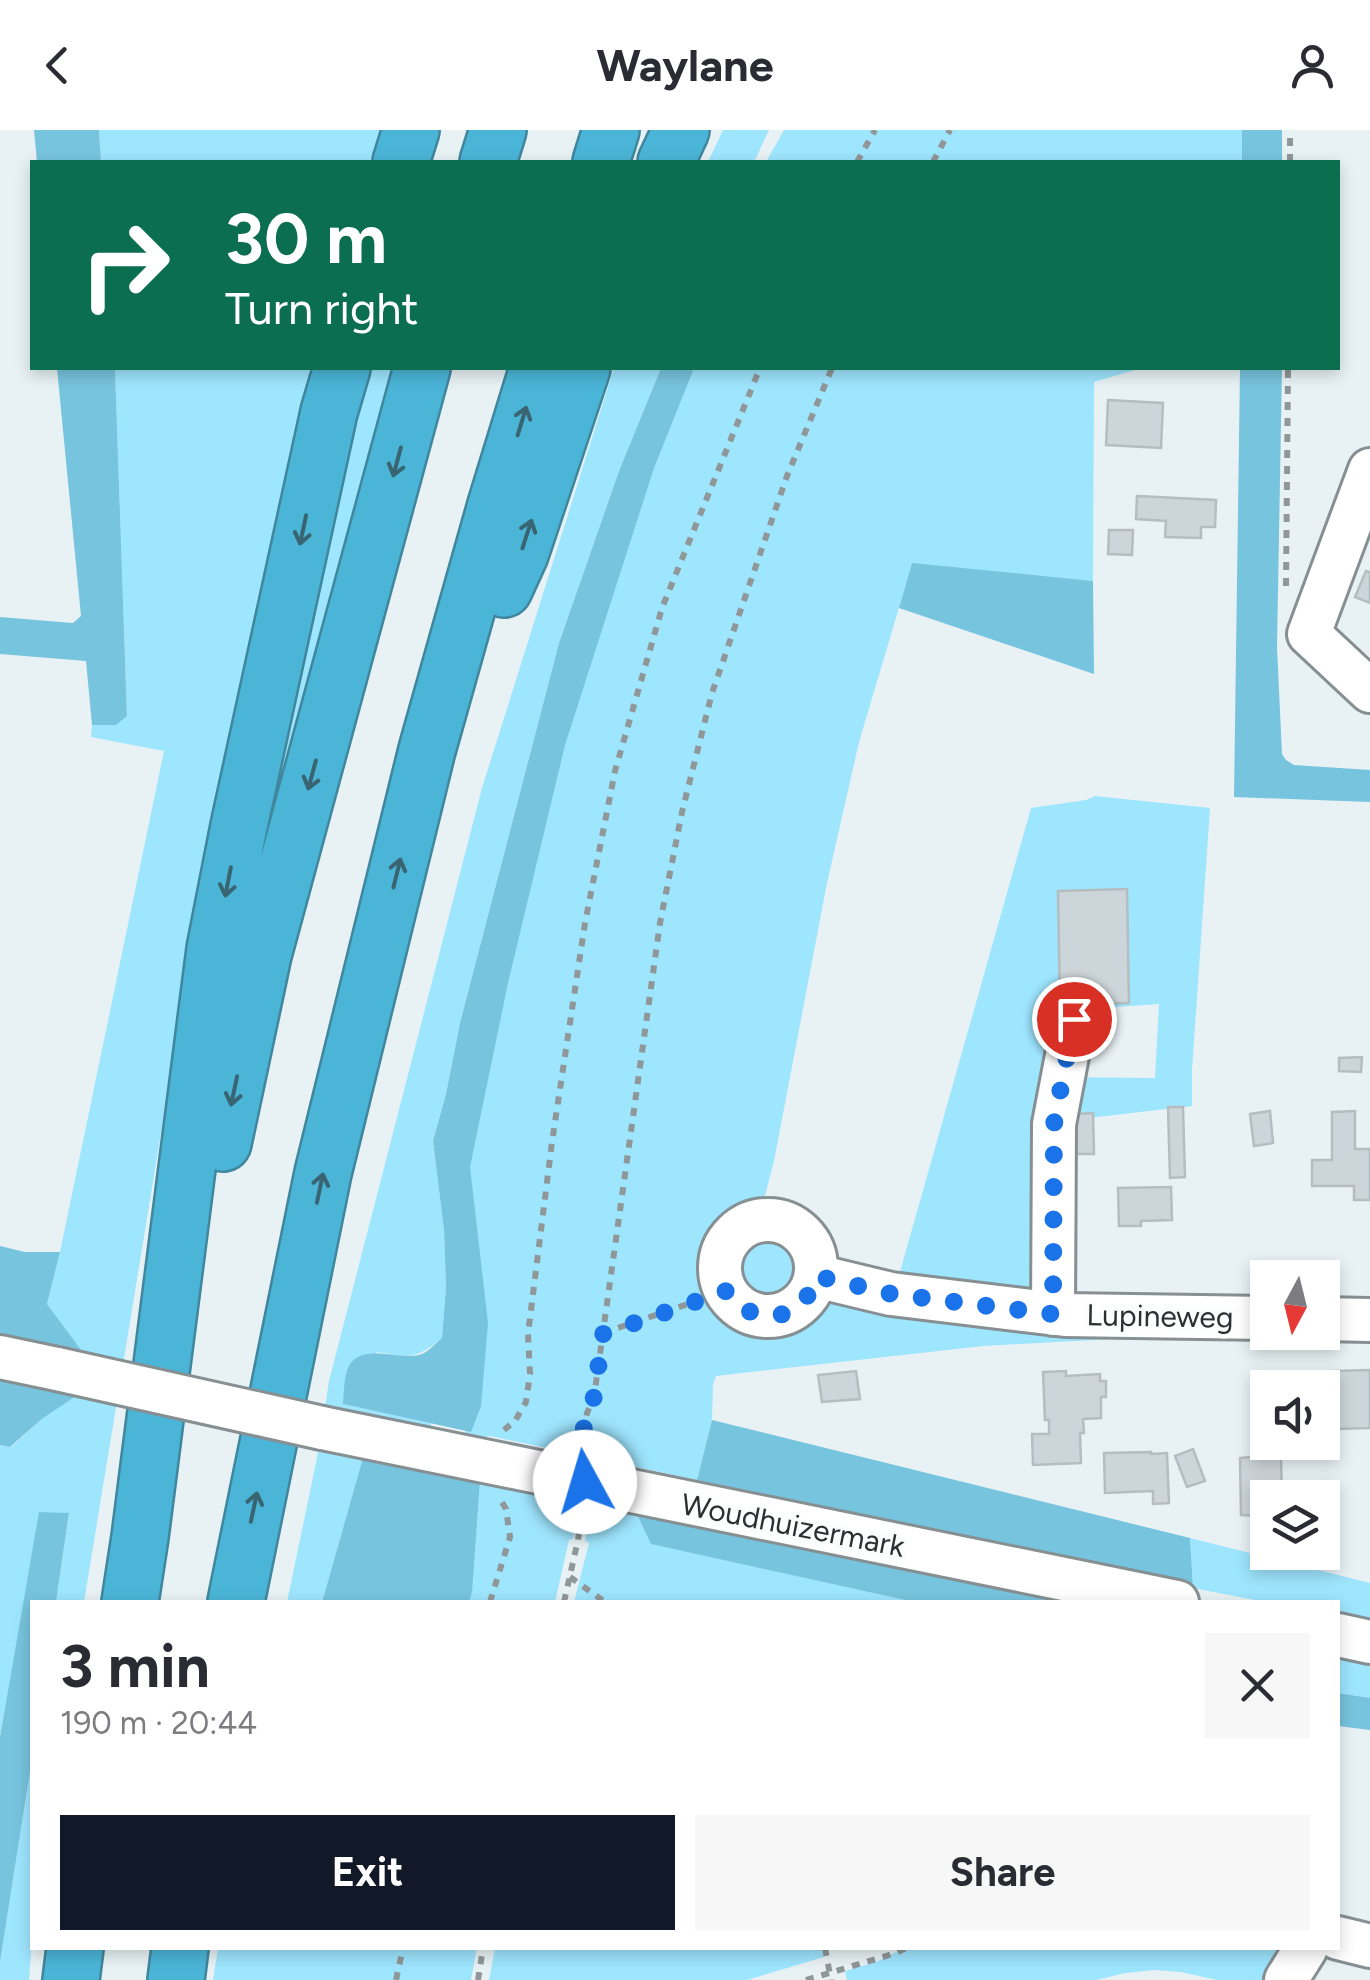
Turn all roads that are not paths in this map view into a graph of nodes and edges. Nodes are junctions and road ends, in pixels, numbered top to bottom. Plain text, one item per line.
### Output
1 (411, 130) edge
2 (498, 130) edge
3 (611, 130) edge
4 (681, 130) edge
5 (403, 160) edge
6 (489, 160) edge
7 (602, 160) edge
8 (667, 160) edge
9 (341, 370) edge
10 (421, 370) edge
11 (537, 370) edge
12 (581, 370) edge
13 (1370, 470) edge
14 (1370, 690) edge
15 (427, 750) junction
16 (1074, 1019) dead end
17 (816, 1276) junction
18 (1053, 1314) junction
19 (1250, 1318) edge
20 (1340, 1319) edge
21 (1370, 1320) edge
22 (0, 1357) edge
23 (140, 1537) junction
24 (130, 1600) edge
25 (236, 1600) edge
26 (1166, 1600) edge
27 (1340, 1635) edge
28 (1370, 1642) edge
29 (1340, 1938) edge
30 (1370, 1946) edge
31 (75, 1950) edge
32 (180, 1950) edge
33 (1305, 1950) edge
34 (71, 1980) edge
35 (176, 1980) edge
36 (1286, 1980) edge

1 - 5 highway
2 - 6 highway
3 - 7 highway
4 - 8 highway
9 -> 23 highway
10 -> 23 highway
15 -> 11 highway
15 -> 12 highway
13 - 14 street
25 -> 15 highway
16 - 18 street
17 - 17 street
17 - 18 street, Lupineweg
18 - 19 street, Lupineweg
20 - 21 street
22 - 26 street, Woudhuizermark, bridge
23 - 24 highway
27 - 28 street
29 - 30 street
31 - 34 highway
32 - 35 highway
33 - 36 street

